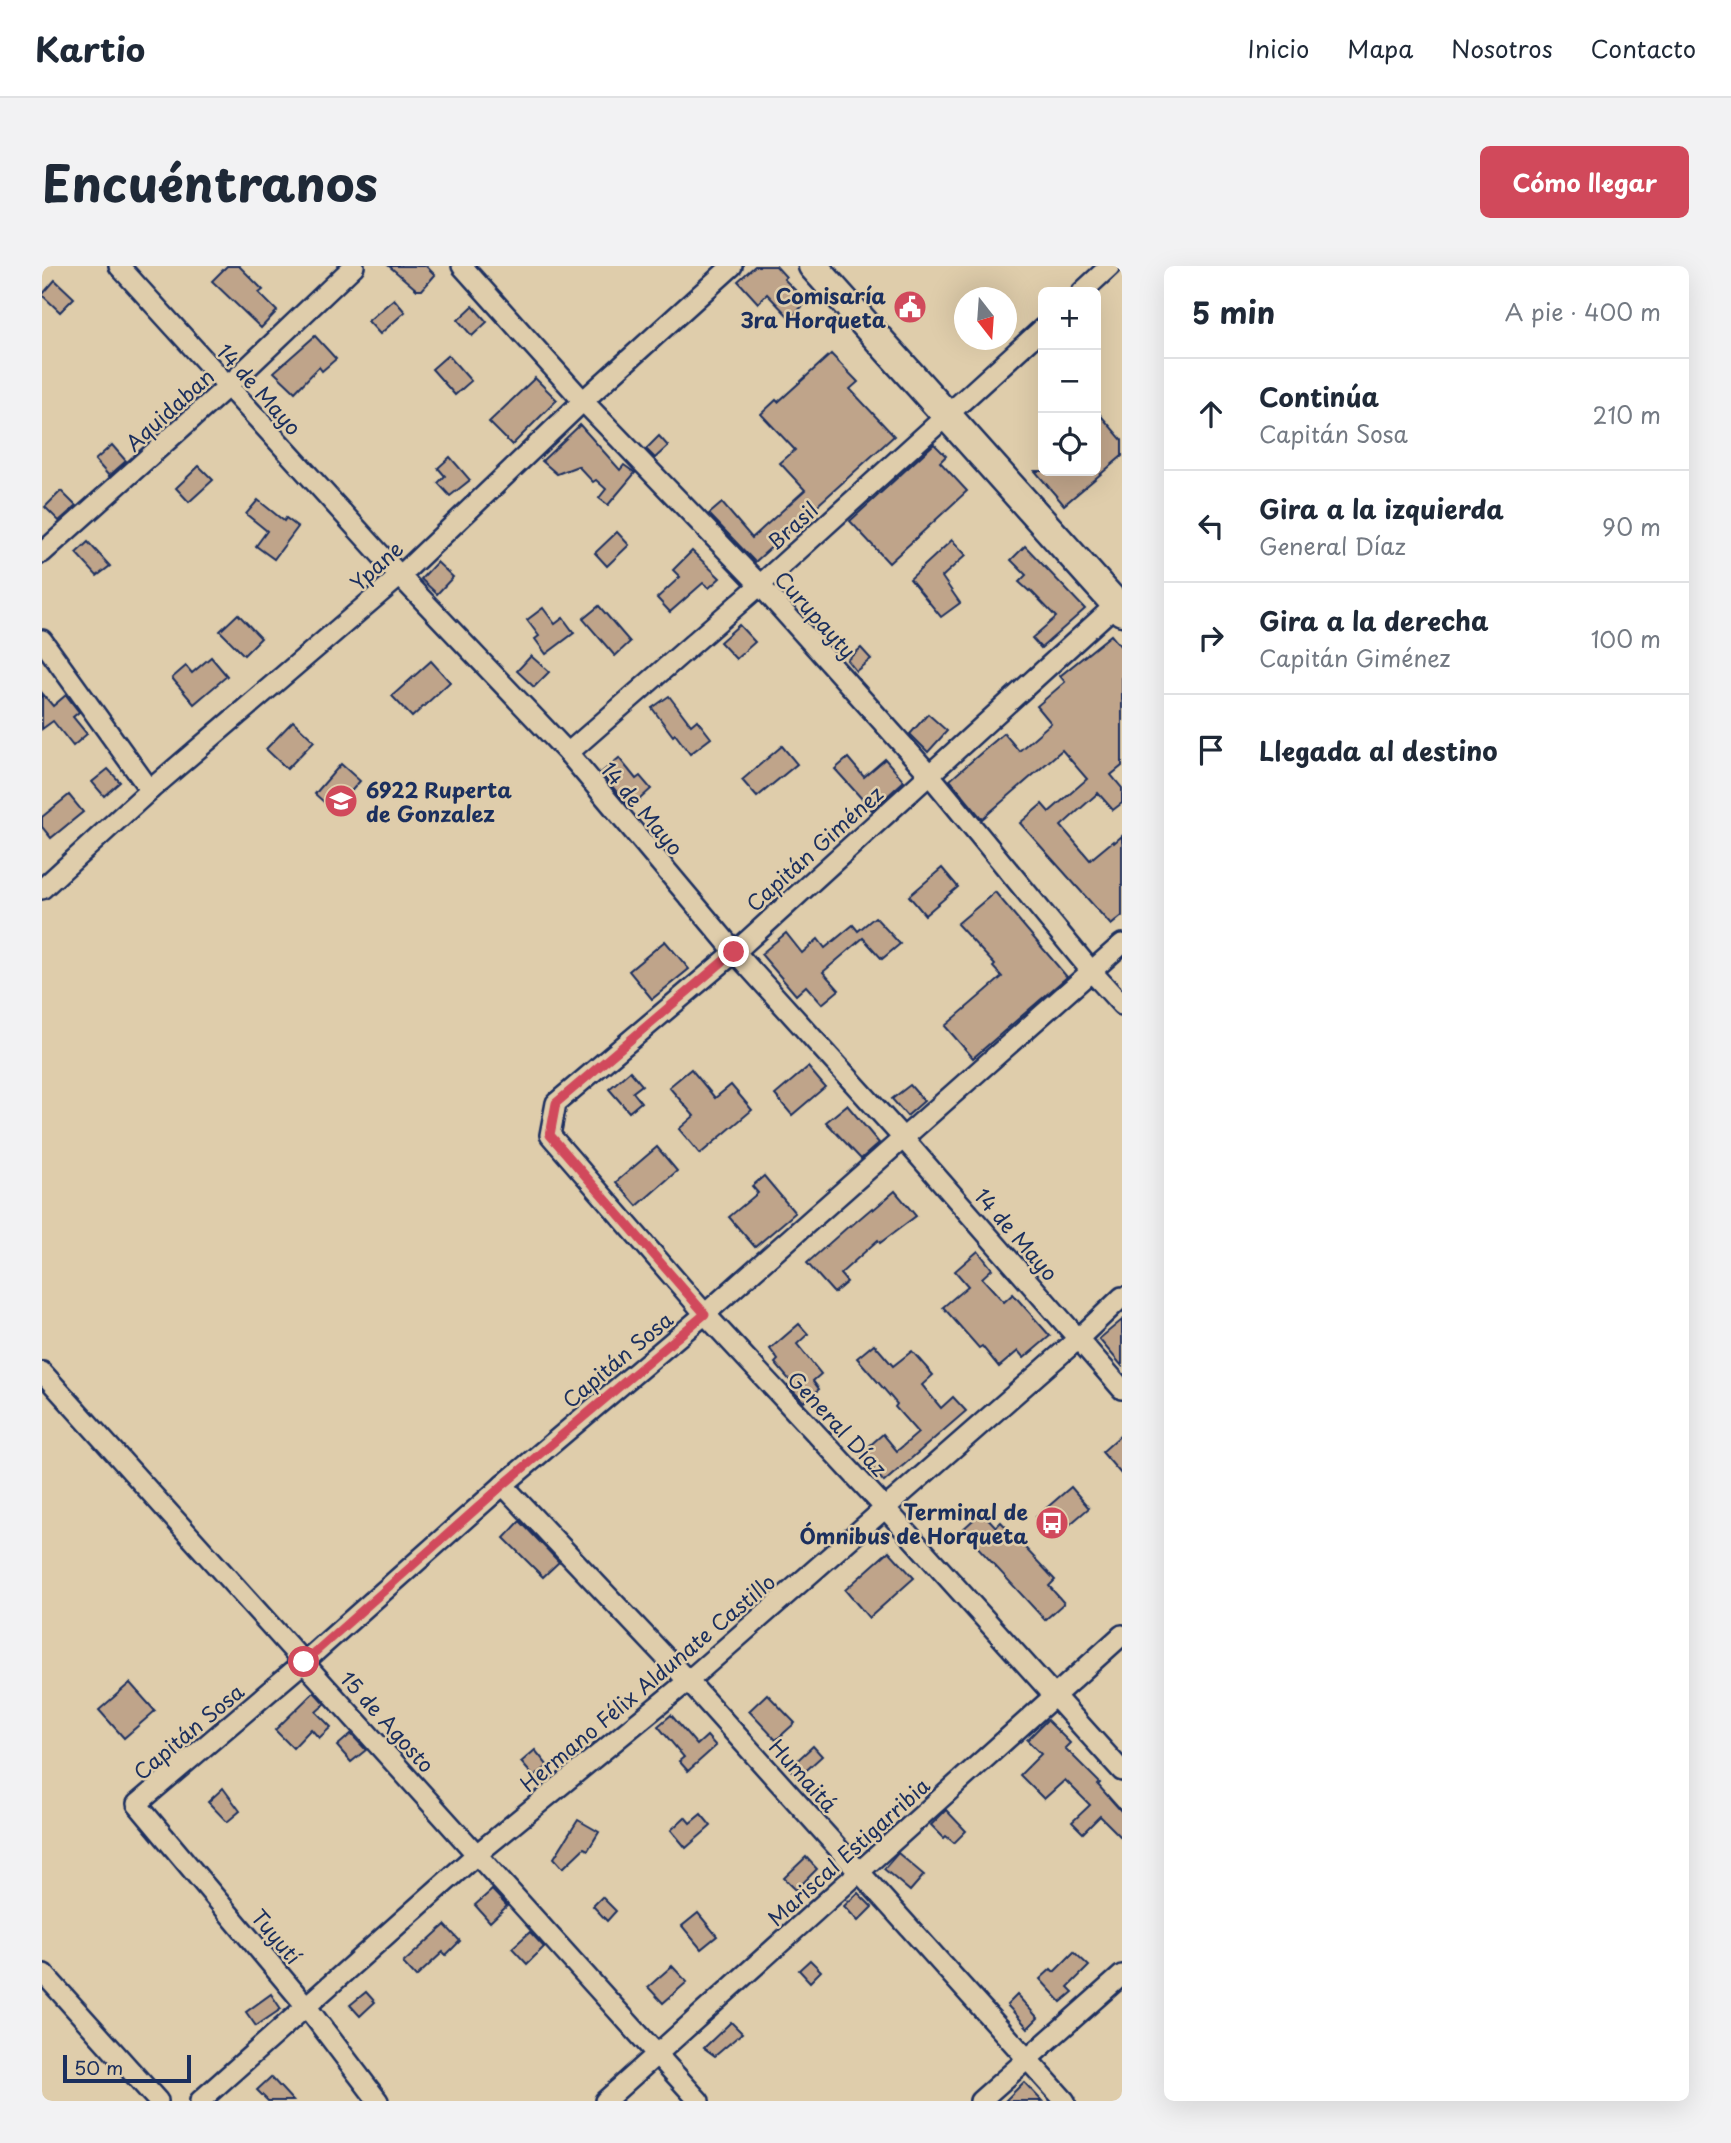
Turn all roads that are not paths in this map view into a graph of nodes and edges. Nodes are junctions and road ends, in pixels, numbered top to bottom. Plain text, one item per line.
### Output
1 (118, 266) edge
2 (354, 266) edge
3 (462, 266) edge
4 (732, 266) edge
5 (813, 266) edge
6 (1111, 266) edge
7 (1088, 287) edge
8 (1038, 333) edge
9 (227, 387) junction
10 (583, 401) junction
11 (948, 416) junction
12 (42, 554) edge
13 (400, 576) junction
14 (760, 585) junction
15 (1120, 605) edge
16 (42, 640) edge
17 (568, 753) junction
18 (929, 774) junction
19 (149, 790) junction
20 (42, 888) edge
21 (1122, 944) edge
22 (734, 952) junction
23 (1091, 972) junction
24 (1122, 1005) edge
25 (550, 1135) joint
26 (903, 1138) junction
27 (1122, 1297) edge
28 (705, 1314) junction
29 (1078, 1339) junction
30 (42, 1372) edge
31 (1122, 1389) edge
32 (503, 1485) junction
33 (885, 1508) junction
34 (1122, 1635) edge
35 (304, 1662) junction
36 (688, 1681) junction
37 (1054, 1696) junction
38 (1122, 1771) edge
39 (137, 1804) joint
40 (477, 1854) junction
41 (860, 1871) junction
42 (44, 1974) dead end
43 (1122, 1975) edge
44 (306, 2006) junction
45 (657, 2054) junction
46 (1028, 2058) junction
47 (158, 2101) edge
48 (200, 2101) edge
49 (379, 2101) edge
50 (605, 2101) edge
51 (699, 2101) edge
52 (980, 2101) edge
53 (1065, 2101) edge

1 - 9 street, 14 de Mayo
2 - 9 street, Aquidaban
3 - 10 street, Curupayty
4 - 10 street, Ypane
5 - 11 main road
6 - 7 street
8 - 11 street, Brasil
9 - 12 street, Aquidaban
9 - 13 street, 14 de Mayo
10 - 13 street, Ypane
10 - 14 street, Curupayty
11 - 14 street, Brasil
11 - 15 main road
13 - 17 street, 14 de Mayo
13 - 19 street, Ypane
14 - 17 street, Brasil
14 - 18 street, Curupayty
15 - 18 street, Capitán Giménez
16 - 19 street
17 - 22 street, 14 de Mayo
18 - 22 street, Capitán Giménez
18 - 23 street, Curupayty
19 - 20 street, Ypane
21 - 23 street, Capitán Sosa
22 - 25 street, Capitán Giménez
22 - 26 street, 14 de Mayo
23 - 24 street, Curupayty
23 - 26 street, Capitán Sosa
25 - 28 street, General Díaz
26 - 28 street, Capitán Sosa
26 - 29 street, 14 de Mayo
27 - 29 street, Hermano Félix Aldunate Castillo
28 - 32 street, Capitán Sosa
28 - 33 street, General Díaz
29 - 31 street, 14 de Mayo
29 - 33 street, Hermano Félix Aldunate Castillo
30 - 35 street, 15 de Agosto
32 - 35 street, Capitán Sosa
32 - 36 street, Humaitá
33 - 36 street, Hermano Félix Aldunate Castillo
33 - 37 street, General Díaz
34 - 37 street, Mariscal Estigarribia
35 - 39 street, Capitán Sosa
35 - 40 street, 15 de Agosto
36 - 40 street, Hermano Félix Aldunate Castillo
36 - 41 street, Humaitá
37 - 38 street, General Díaz
37 - 41 street, Mariscal Estigarribia
39 - 44 street, Tuyutí
40 - 44 street, Hermano Félix Aldunate Castillo
40 - 45 street, 15 de Agosto
41 - 45 street, Mariscal Estigarribia
41 - 46 street, Humaitá
42 - 47 street
43 - 46 street
44 - 48 street, Hermano Félix Aldunate Castillo
44 - 49 street, Tuyutí
45 - 50 street, Mariscal Estigarribia
45 - 51 street, 15 de Agosto
46 - 52 street
46 - 53 street, Humaitá

